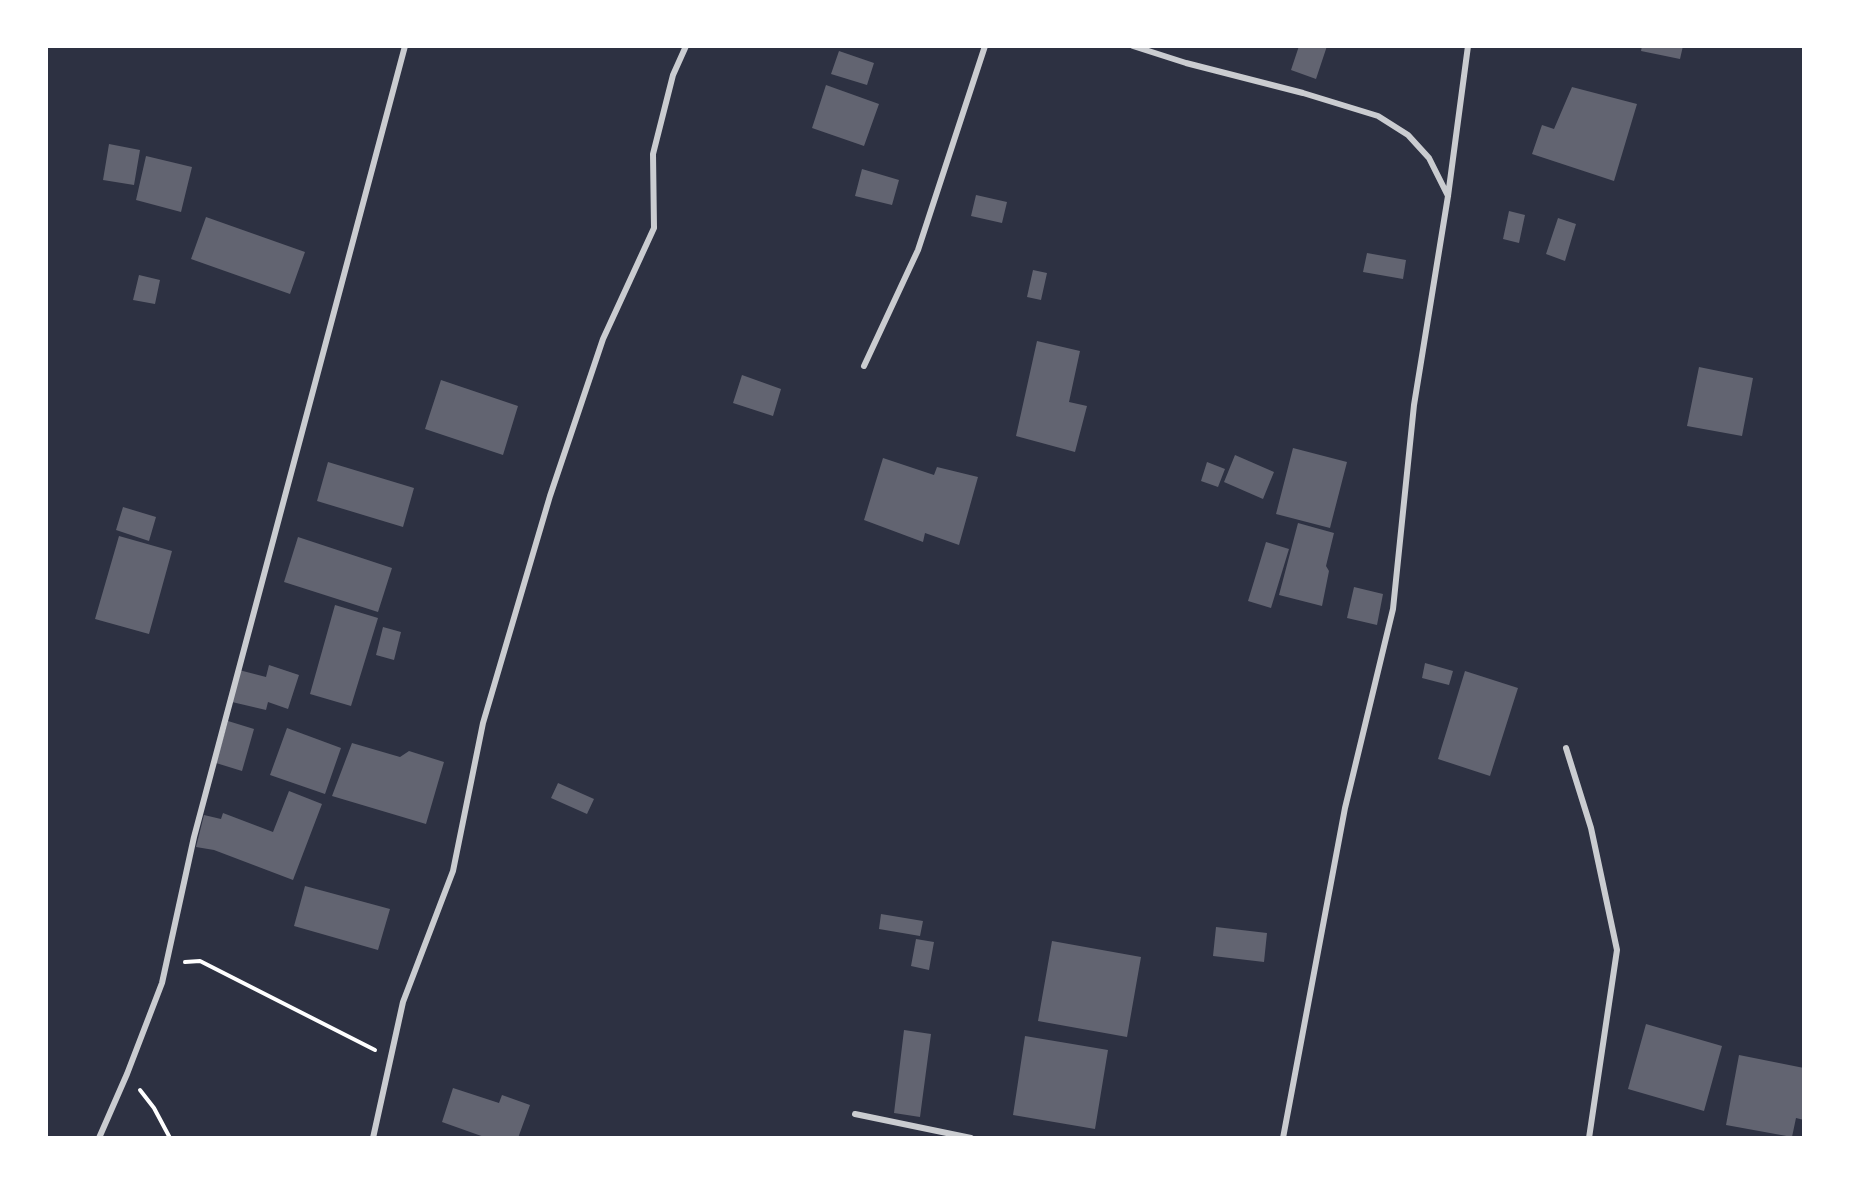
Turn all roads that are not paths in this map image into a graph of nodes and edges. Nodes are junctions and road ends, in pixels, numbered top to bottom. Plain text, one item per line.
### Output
1 (405, 46) edge
2 (686, 46) edge
3 (985, 46) edge
4 (1133, 46) edge
5 (1468, 46) edge
6 (1448, 196) junction
7 (864, 366) dead end
8 (1566, 748) dead end
9 (855, 1114) dead end
10 (99, 1137) edge
11 (373, 1137) edge
12 (970, 1137) edge
13 (1283, 1137) edge
14 (1589, 1137) edge

1 - 10 street
2 - 11 street
3 - 7 street
4 - 6 street
5 - 6 street
6 - 13 street
8 - 14 street
9 - 12 street

